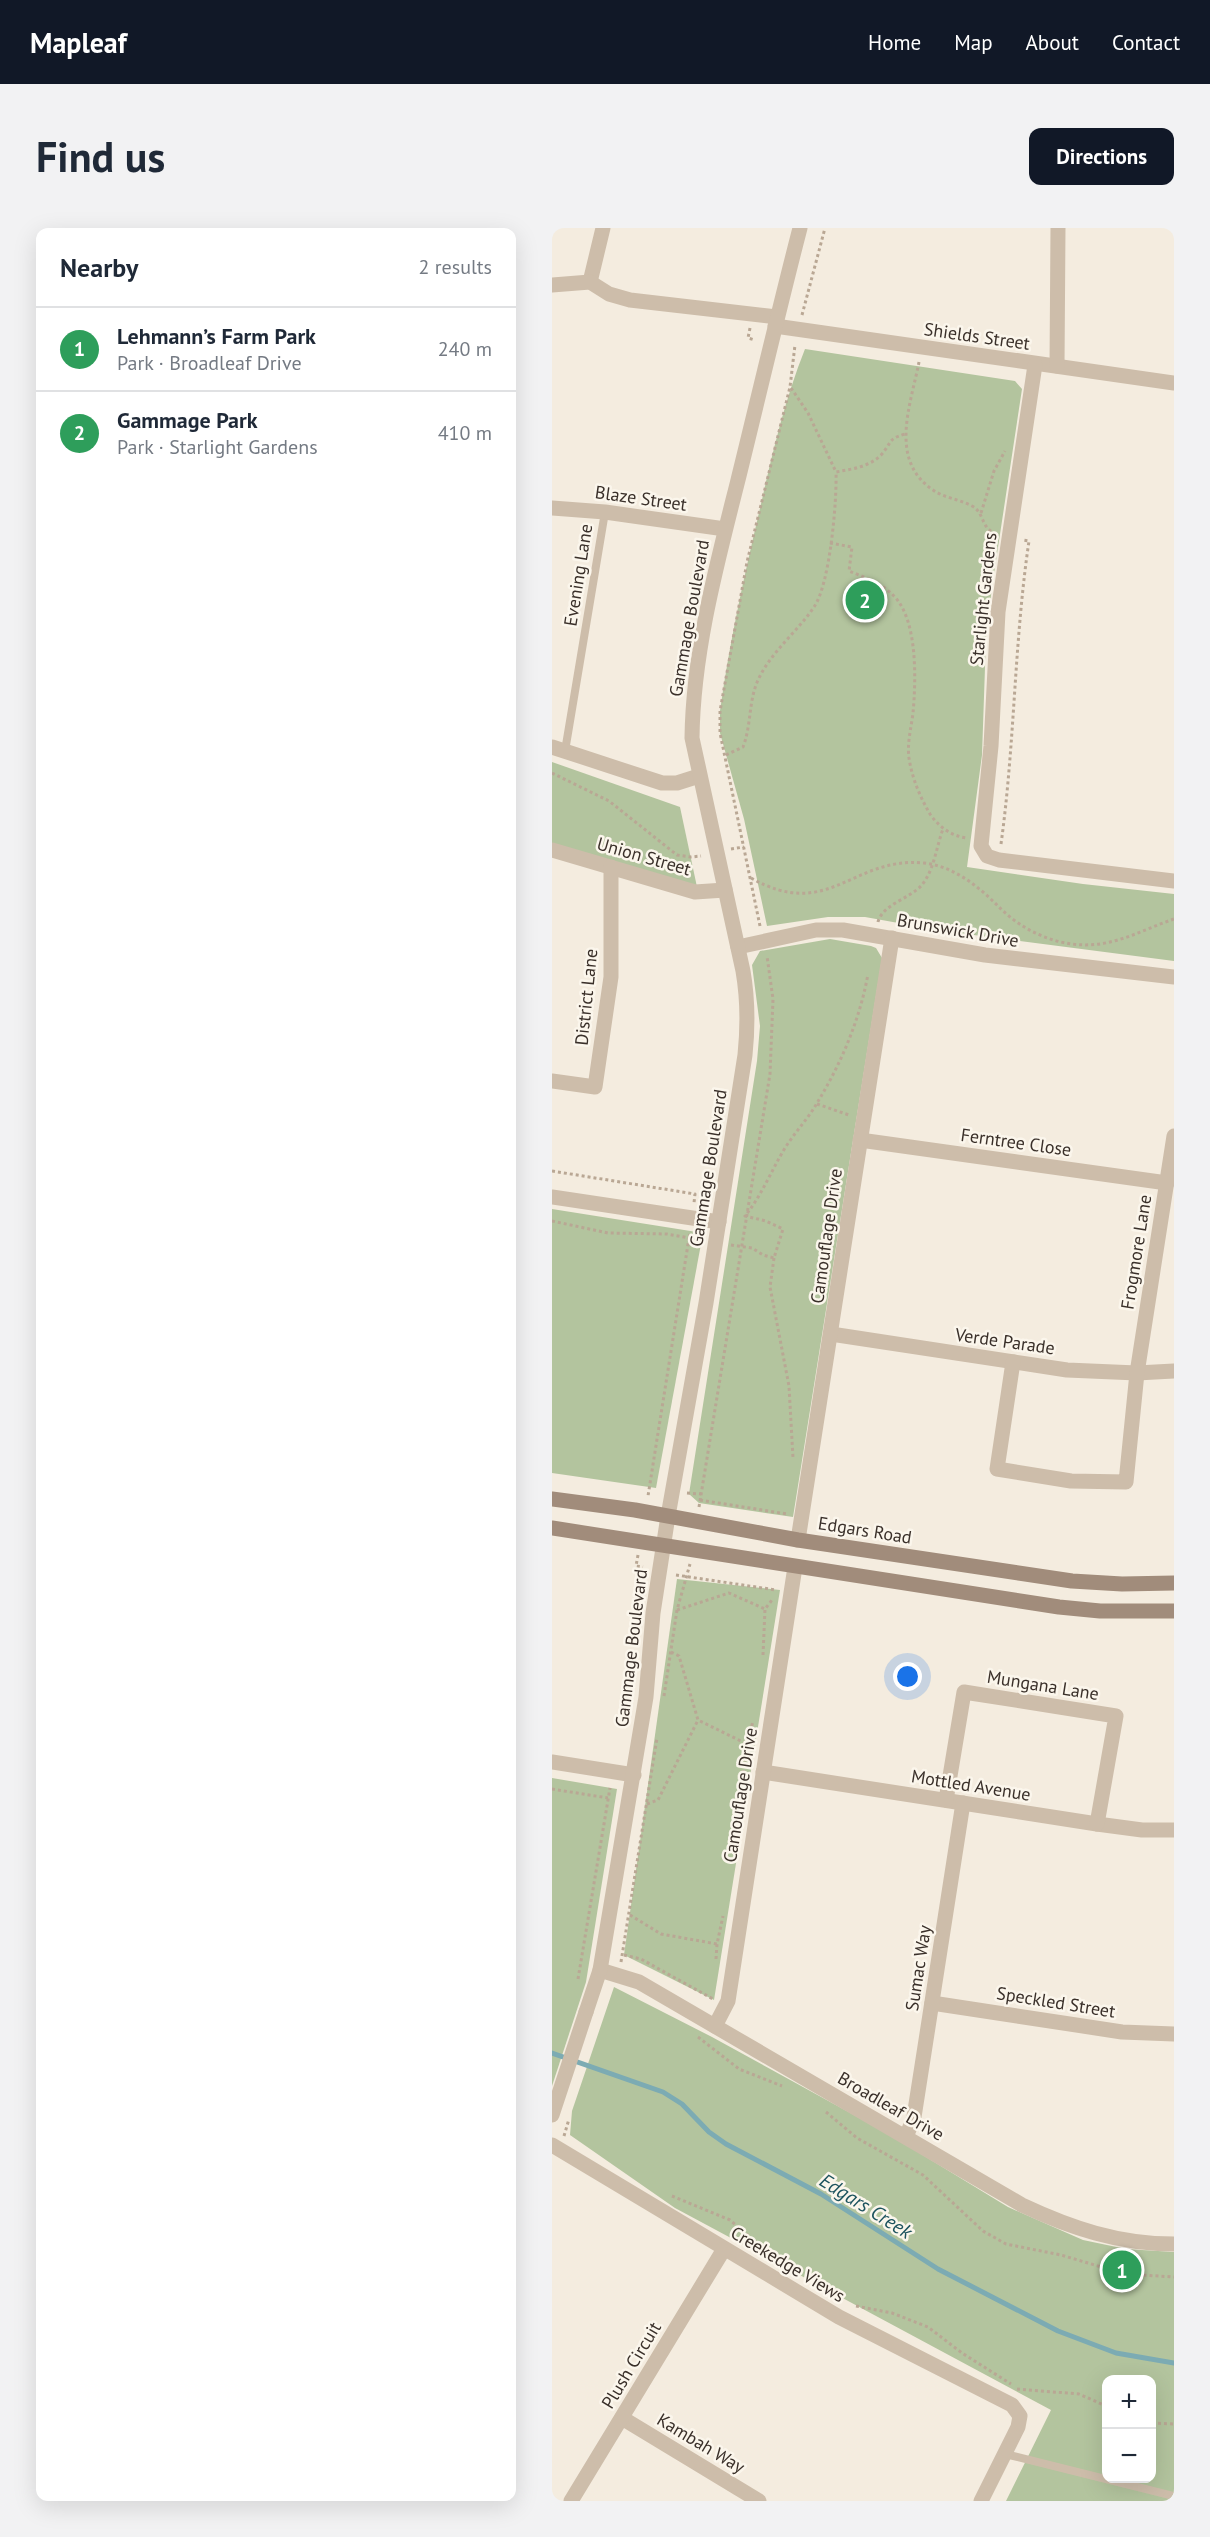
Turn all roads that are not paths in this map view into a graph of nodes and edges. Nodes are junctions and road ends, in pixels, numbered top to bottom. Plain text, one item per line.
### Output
1 (603, 228) edge
2 (800, 228) edge
3 (1058, 228) edge
4 (590, 282) junction
5 (552, 285) edge
6 (776, 321) junction
7 (1035, 364) junction
8 (1057, 366) junction
9 (1174, 383) edge
10 (552, 508) edge
11 (604, 512) junction
12 (725, 529) junction
13 (558, 749) edge
14 (699, 776) junction
15 (552, 850) edge
16 (611, 867) junction
17 (1174, 881) edge
18 (725, 890) junction
19 (892, 938) junction
20 (738, 947) junction
21 (1174, 977) edge
22 (552, 1080) edge
23 (1174, 1136) edge
24 (860, 1140) junction
25 (1167, 1183) junction
26 (552, 1197) edge
27 (719, 1222) junction
28 (831, 1334) junction
29 (1013, 1362) junction
30 (1174, 1371) edge
31 (1137, 1373) junction
32 (552, 1499) edge
33 (668, 1515) junction
34 (552, 1528) edge
35 (798, 1540) junction
36 (663, 1545) junction
37 (795, 1567) junction
38 (1174, 1583) edge
39 (1174, 1611) edge
40 (552, 1762) edge
41 (763, 1772) junction
42 (634, 1775) junction
43 (946, 1800) junction
44 (963, 1803) junction
45 (1097, 1824) junction
46 (1174, 1830) edge
47 (600, 1970) junction
48 (932, 2003) junction
49 (715, 2026) junction
50 (1174, 2034) edge
51 (554, 2110) edge
52 (906, 2137) junction
53 (552, 2145) edge
54 (1174, 2244) edge
55 (724, 2249) junction
56 (622, 2418) junction
57 (1005, 2454) junction
58 (1174, 2496) edge
59 (571, 2501) edge
60 (759, 2501) edge
61 (981, 2501) edge

1 - 4 street
2 - 6 street, Gammage Boulevard
3 - 8 street
4 - 5 street
4 - 6 street, Shields Street
6 - 7 street, Shields Street
6 - 12 street, Gammage Boulevard
7 - 8 street, Shields Street
7 - 17 street, Starlight Gardens
8 - 9 street, Shields Street
10 - 11 street, Blaze Street
11 - 12 street, Blaze Street
11 - 13 lane, Evening Lane
12 - 14 street, Gammage Boulevard
13 - 14 street
14 - 18 street, Gammage Boulevard
15 - 16 street, Union Street
16 - 18 street, Union Street
16 - 22 street, District Lane
18 - 20 street, Gammage Boulevard
19 - 20 street, Brunswick Drive
19 - 21 street, Brunswick Drive
19 - 24 street, Camouflage Drive
20 - 27 street, Gammage Boulevard
23 - 25 street, Frogmore Lane
24 - 25 street, Ferntree Close
24 - 28 street, Camouflage Drive
25 - 31 street, Frogmore Lane
26 - 27 street
27 - 33 street, Gammage Boulevard
28 - 29 street, Verde Parade
28 - 35 street, Camouflage Drive
29 - 31 street, Verde Parade
29 - 31 street, Frogmore Lane
30 - 31 street, Verde Parade
32 - 33 main road, Edgars Road
33 - 35 main road, Edgars Road
33 - 36 street, Gammage Boulevard
34 - 36 main road
35 - 38 main road, Edgars Road
36 - 37 main road
36 - 42 street, Gammage Boulevard
37 - 39 main road
37 - 41 street, Camouflage Drive
40 - 42 street
41 - 43 street, Mottled Avenue
41 - 49 street, Camouflage Drive
42 - 47 street, Gammage Boulevard
43 - 44 street, Mottled Avenue
43 - 45 street, Mungana Lane
44 - 45 street, Mottled Avenue
44 - 48 street, Sumac Way
45 - 46 street, Mottled Avenue
47 - 49 street, Broadleaf Drive
47 - 51 street, Gammage Boulevard
48 - 50 street, Speckled Street
48 - 52 street, Sumac Way
49 - 52 street, Broadleaf Drive
52 - 54 street, Broadleaf Drive
53 - 55 street, Creekedge Views
55 - 56 street, Plush Circuit
55 - 57 street, Creekedge Views
56 - 59 street, Plush Circuit
56 - 60 street, Kambah Way
57 - 58 lane
57 - 61 street

